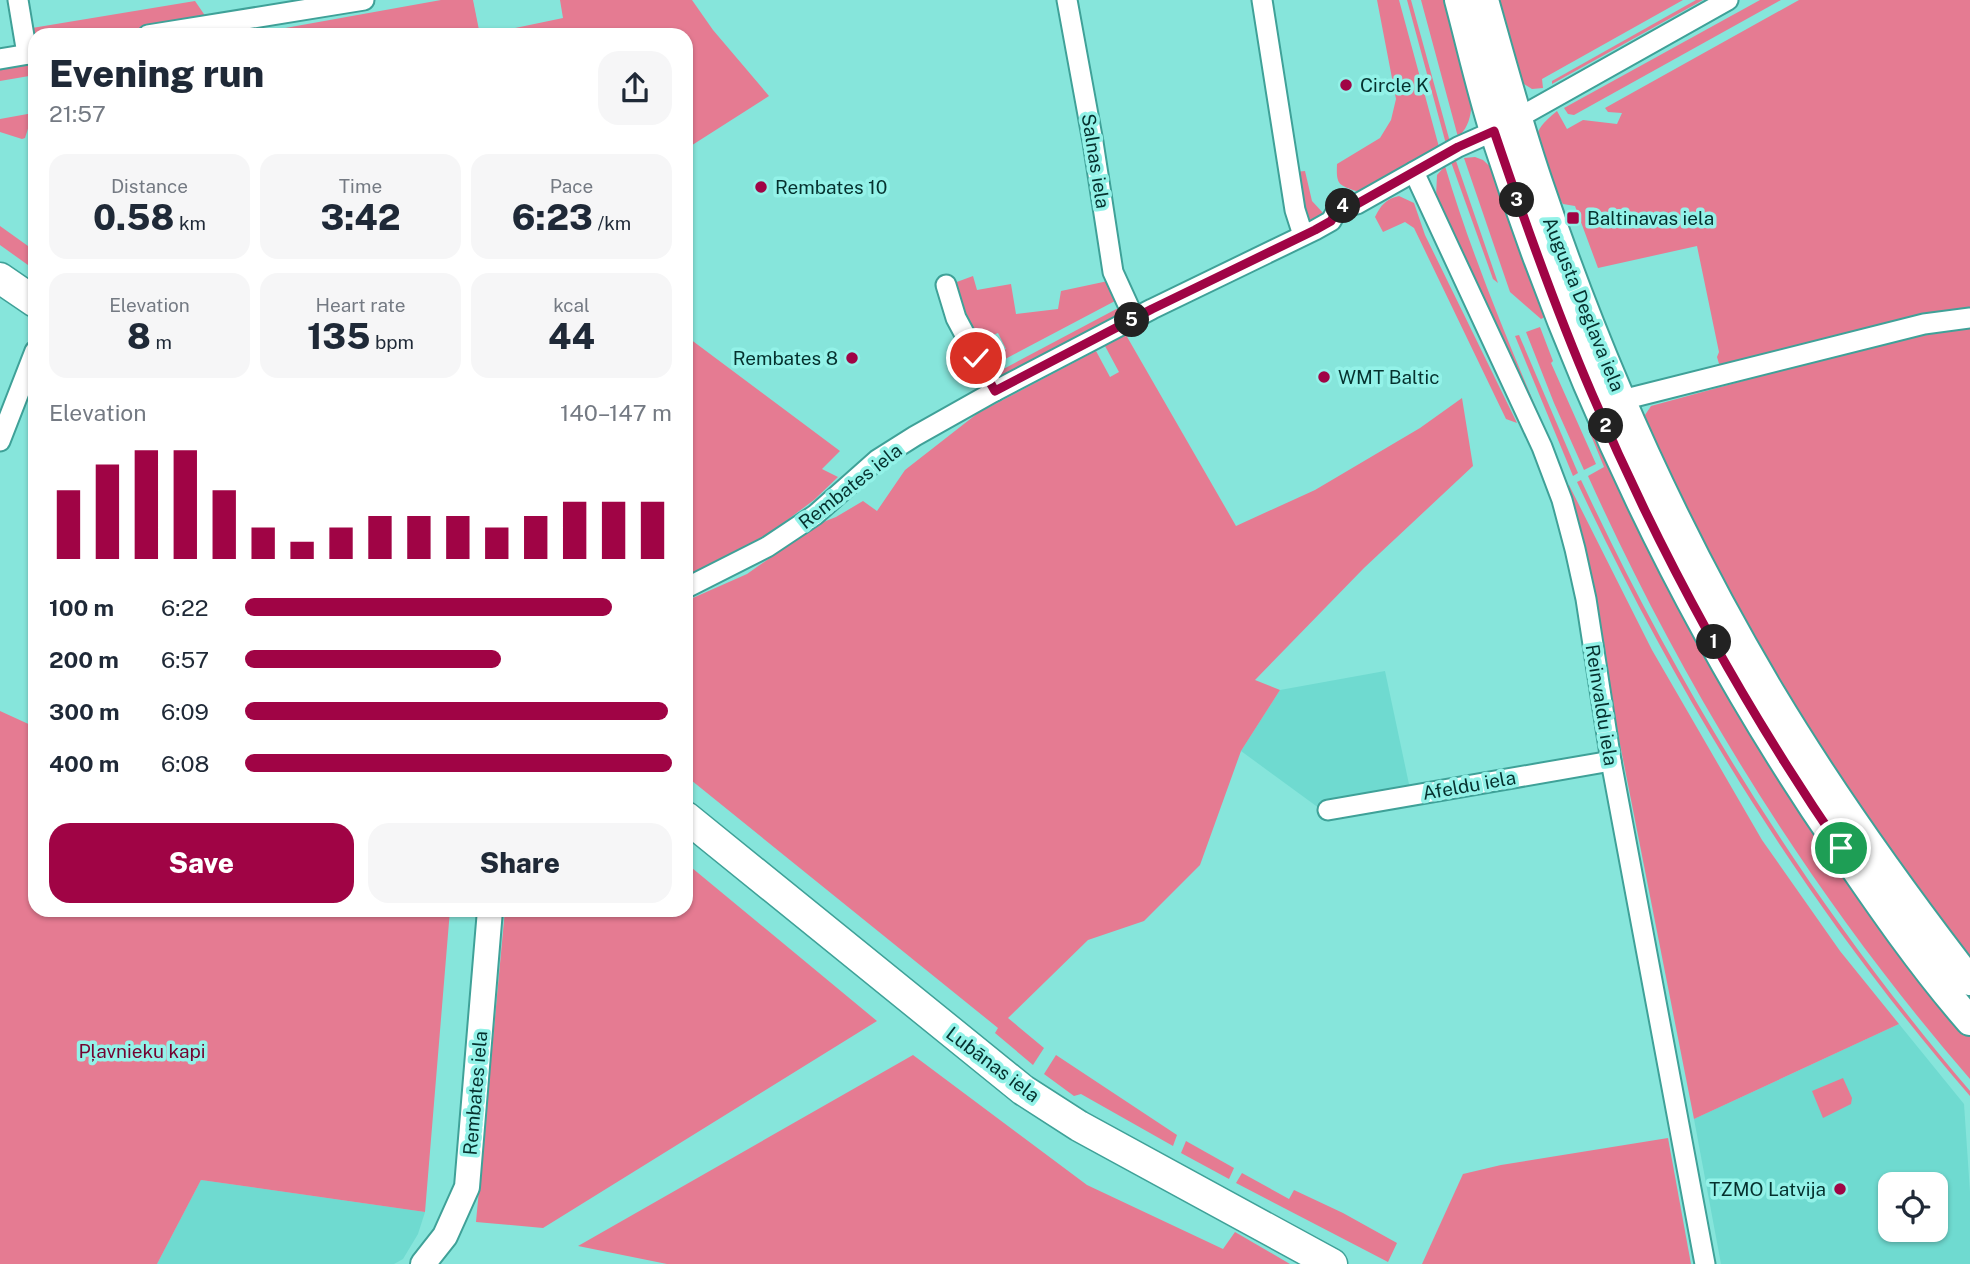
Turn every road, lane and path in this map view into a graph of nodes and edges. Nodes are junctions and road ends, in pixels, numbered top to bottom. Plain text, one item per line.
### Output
1 (18, 0) edge
2 (364, 0) edge
3 (1068, 0) edge
4 (1262, 0) edge
5 (1459, 0) edge
6 (1484, 0) edge
7 (1728, 0) edge
8 (188, 28) edge
9 (28, 42) edge
10 (28, 54) edge
11 (0, 59) edge
12 (1506, 125) junction
13 (1414, 172) junction
14 (1303, 235) junction
15 (0, 278) edge
16 (946, 285) dead end
17 (28, 297) edge
18 (1134, 318) junction
19 (1970, 318) edge
20 (28, 369) edge
21 (995, 391) junction
22 (1622, 400) junction
23 (0, 441) edge
24 (693, 585) edge
25 (1611, 761) junction
26 (1328, 810) dead end
27 (693, 823) edge
28 (489, 917) edge
29 (1970, 981) edge
30 (1970, 1021) edge
31 (1324, 1261) edge
32 (423, 1264) edge
33 (1704, 1264) edge

1 - 9 street
2 - 8 street
3 - 18 street, Salnas iela
4 - 14 street
5 - 12 main road, Augusta Deglava iela
6 - 12 main road, Augusta Deglava iela
7 - 12 street, Rembates iela
10 - 11 street
12 - 13 street, Rembates iela
12 - 22 main road, Augusta Deglava iela
12 - 30 main road, Augusta Deglava iela
13 - 14 street, Rembates iela
13 - 25 street, Reinvaldu iela
14 - 18 street, Rembates iela
15 - 17 main road
16 - 21 street
18 - 21 street, Rembates iela
19 - 22 street
20 - 23 street
21 - 24 street, Rembates iela
22 - 29 main road, Augusta Deglava iela
25 - 26 street, Afeldu iela
25 - 33 street, Reinvaldu iela
27 - 31 main road, Lubānas iela
28 - 32 street, Rembates iela

